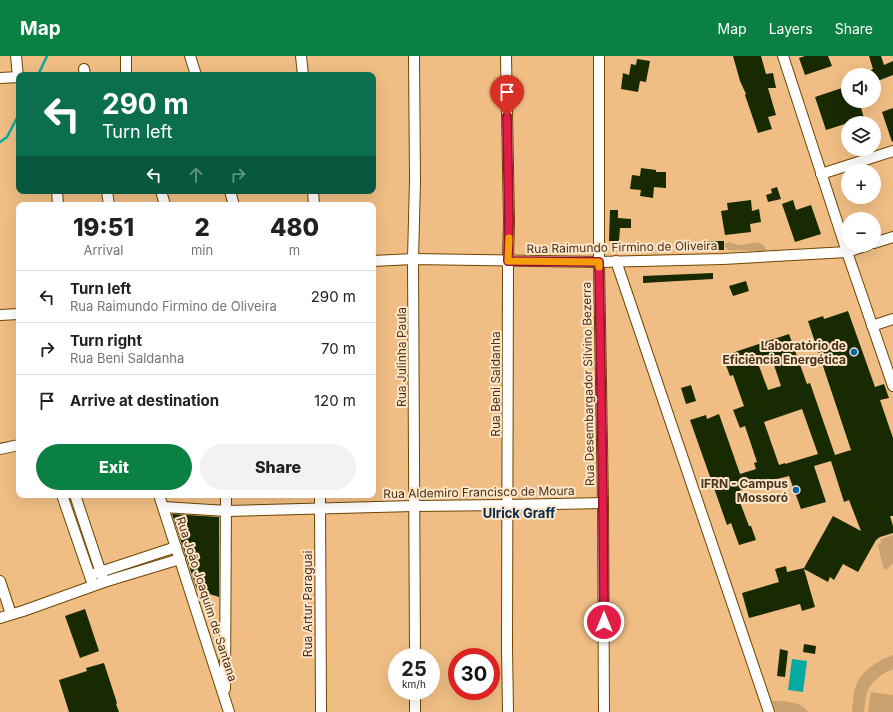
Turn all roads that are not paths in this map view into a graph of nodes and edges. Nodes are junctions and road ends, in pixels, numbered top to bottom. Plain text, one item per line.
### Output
1 (16, 56) edge
2 (126, 56) edge
3 (190, 56) edge
4 (301, 56) edge
5 (414, 56) edge
6 (506, 56) edge
7 (599, 56) edge
8 (783, 56) edge
9 (18, 72) edge
10 (126, 72) edge
11 (195, 72) edge
12 (303, 72) edge
13 (16, 77) edge
14 (0, 78) edge
15 (893, 151) edge
16 (821, 174) junction
17 (841, 234) edge
18 (893, 237) edge
19 (881, 241) edge
20 (847, 252) joint
21 (413, 260) junction
22 (376, 261) edge
23 (508, 261) junction
24 (616, 261) junction
25 (599, 262) junction
26 (16, 314) edge
27 (0, 315) edge
28 (893, 318) edge
29 (872, 326) junction
30 (893, 386) edge
31 (16, 446) edge
32 (0, 449) edge
33 (63, 498) edge
34 (76, 498) edge
35 (160, 498) edge
36 (226, 498) edge
37 (320, 498) edge
38 (603, 503) junction
39 (508, 505) junction
40 (414, 506) junction
41 (163, 507) junction
42 (319, 509) junction
43 (227, 511) junction
44 (176, 547) junction
45 (180, 559) junction
46 (100, 572) junction
47 (90, 575) junction
48 (0, 581) edge
49 (104, 582) junction
50 (93, 585) junction
51 (11, 614) junction
52 (0, 617) edge
53 (415, 648) edge
54 (225, 699) junction
55 (415, 700) edge
56 (229, 712) edge
57 (321, 712) edge
58 (415, 712) edge
59 (508, 712) edge
60 (604, 712) edge
61 (769, 712) edge

1 - 9 street
2 - 10 street
3 - 11 street
4 - 12 street
5 - 21 street, Rua Julinha Paula
6 - 23 street, Rua Beni Saldanha
7 - 25 street, Rua Desembargador Silvino Bezerra
8 - 16 street
13 - 14 street
15 - 16 street
16 - 17 street
18 - 19 street
20 - 24 street, Rua Raimundo Firmino de Oliveira
20 - 29 street
21 - 22 street, Rua Raimundo Firmino de Oliveira
21 - 23 street, Rua Raimundo Firmino de Oliveira
21 - 40 street, Rua Julinha Paula
23 - 25 street, Rua Raimundo Firmino de Oliveira
23 - 39 street, Rua Beni Saldanha
24 - 25 street, Rua Raimundo Firmino de Oliveira
24 - 61 street
25 - 38 street, Rua Desembargador Silvino Bezerra
26 - 27 street
28 - 29 street
29 - 30 street
31 - 32 street
33 - 47 street
34 - 46 street
35 - 41 street, Rua João Joaquim de Santana
36 - 43 street
37 - 42 street, Rua Artur Paraguai
38 - 39 street, Rua Aldemiro Francisco de Moura
38 - 60 street, Rua Desembargador Silvino Bezerra
39 - 40 street, Rua Aldemiro Francisco de Moura
39 - 59 street, Rua Beni Saldanha
40 - 42 street, Rua Aldemiro Francisco de Moura
40 - 53 street, Rua Julinha Paula
41 - 43 street, Rua Aldemiro Francisco de Moura
41 - 44 street, Rua João Joaquim de Santana
42 - 43 street, Rua Aldemiro Francisco de Moura
42 - 57 street, Rua Artur Paraguai
43 - 54 street
44 - 45 street, Rua João Joaquim de Santana
44 - 46 street
45 - 49 street
45 - 54 street, Rua João Joaquim de Santana
46 - 47 street
46 - 49 street
47 - 50 street
48 - 51 street
49 - 50 street
50 - 51 street
51 - 52 street
54 - 56 street, Rua João Joaquim de Santana
55 - 58 street

